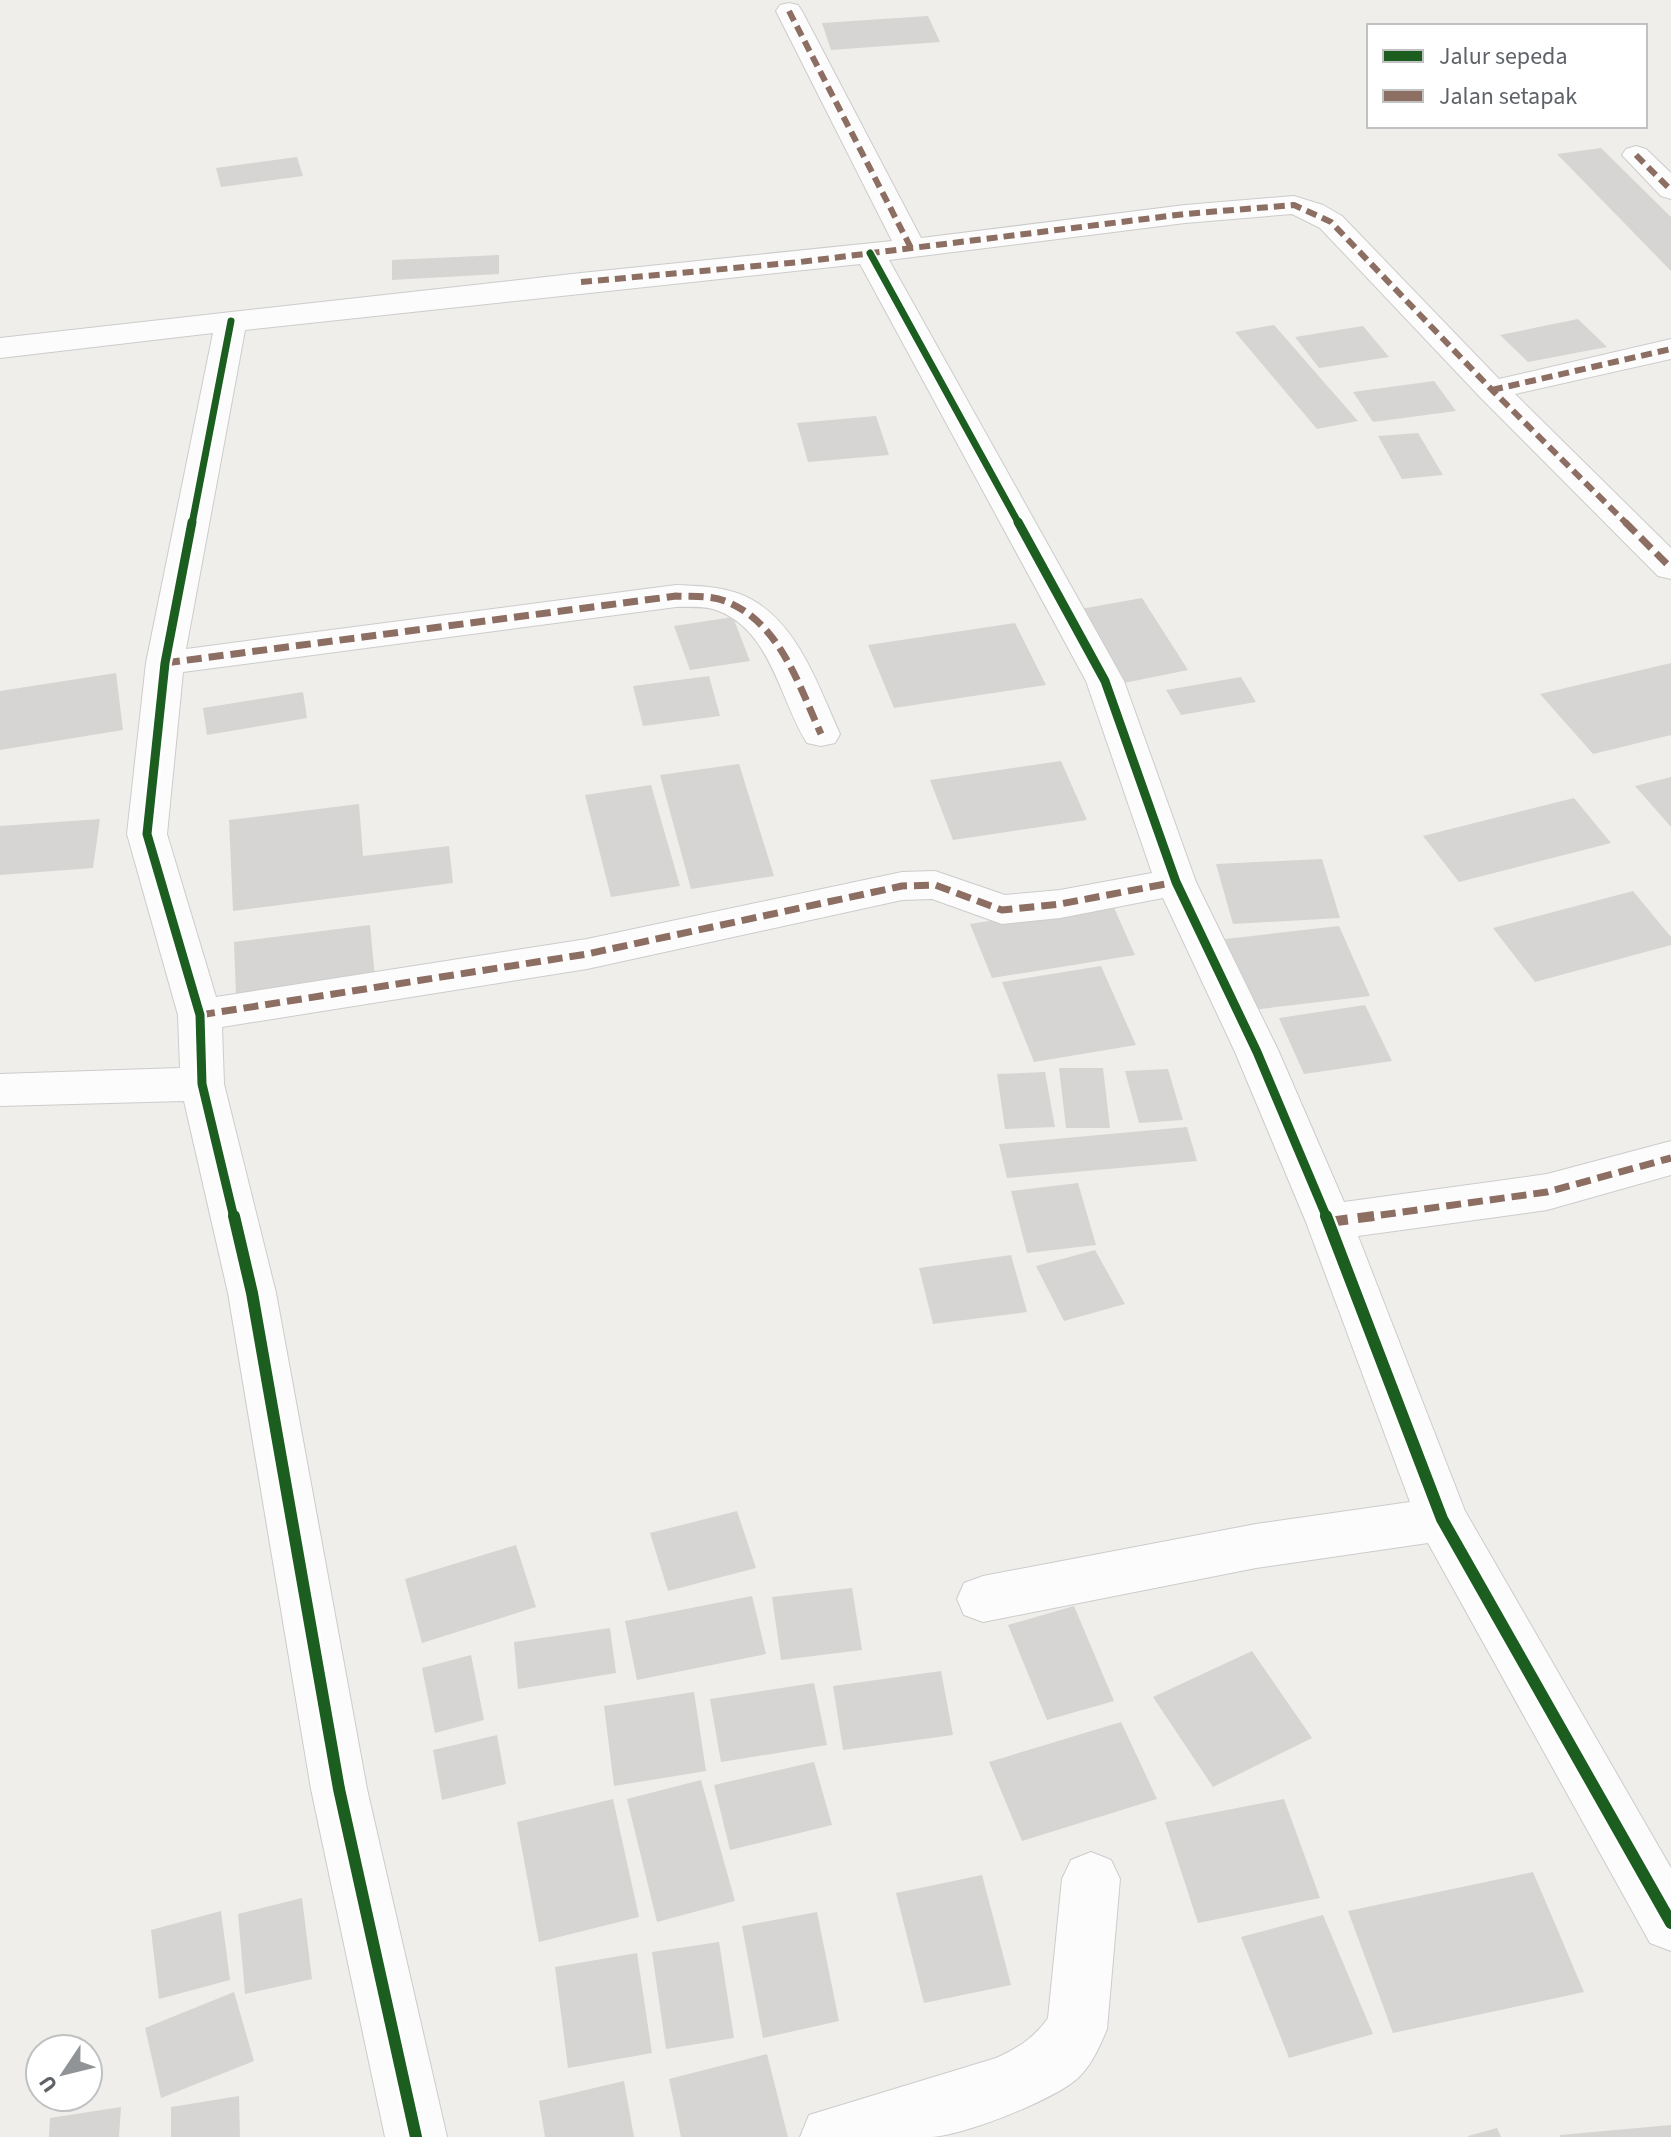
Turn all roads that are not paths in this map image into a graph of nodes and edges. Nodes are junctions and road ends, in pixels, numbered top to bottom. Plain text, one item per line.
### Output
1 (789, 11) dead end
2 (1636, 155) dead end
3 (1671, 190) edge
4 (911, 248) junction
5 (870, 253) junction
6 (231, 321) junction
7 (0, 348) edge
8 (1671, 349) edge
9 (1492, 390) junction
10 (1671, 568) edge
11 (165, 663) junction
12 (821, 734) dead end
13 (1176, 882) junction
14 (200, 1015) junction
15 (202, 1084) junction
16 (0, 1090) edge
17 (1671, 1158) edge
18 (1329, 1222) junction
19 (1442, 1519) junction
20 (983, 1599) dead end
21 (1091, 1879) dead end
22 (1671, 1923) edge
23 (416, 2137) edge
24 (831, 2137) edge

1 - 4 street
2 - 3 street
4 - 5 street
4 - 9 street
5 - 6 street
5 - 13 street
6 - 7 street
6 - 11 street
8 - 9 street
9 - 10 street
11 - 12 street
11 - 14 street
13 - 14 street
13 - 18 street
14 - 15 street
15 - 16 street
15 - 23 street
17 - 18 street
18 - 19 street
19 - 20 street
19 - 22 street
21 - 24 street

